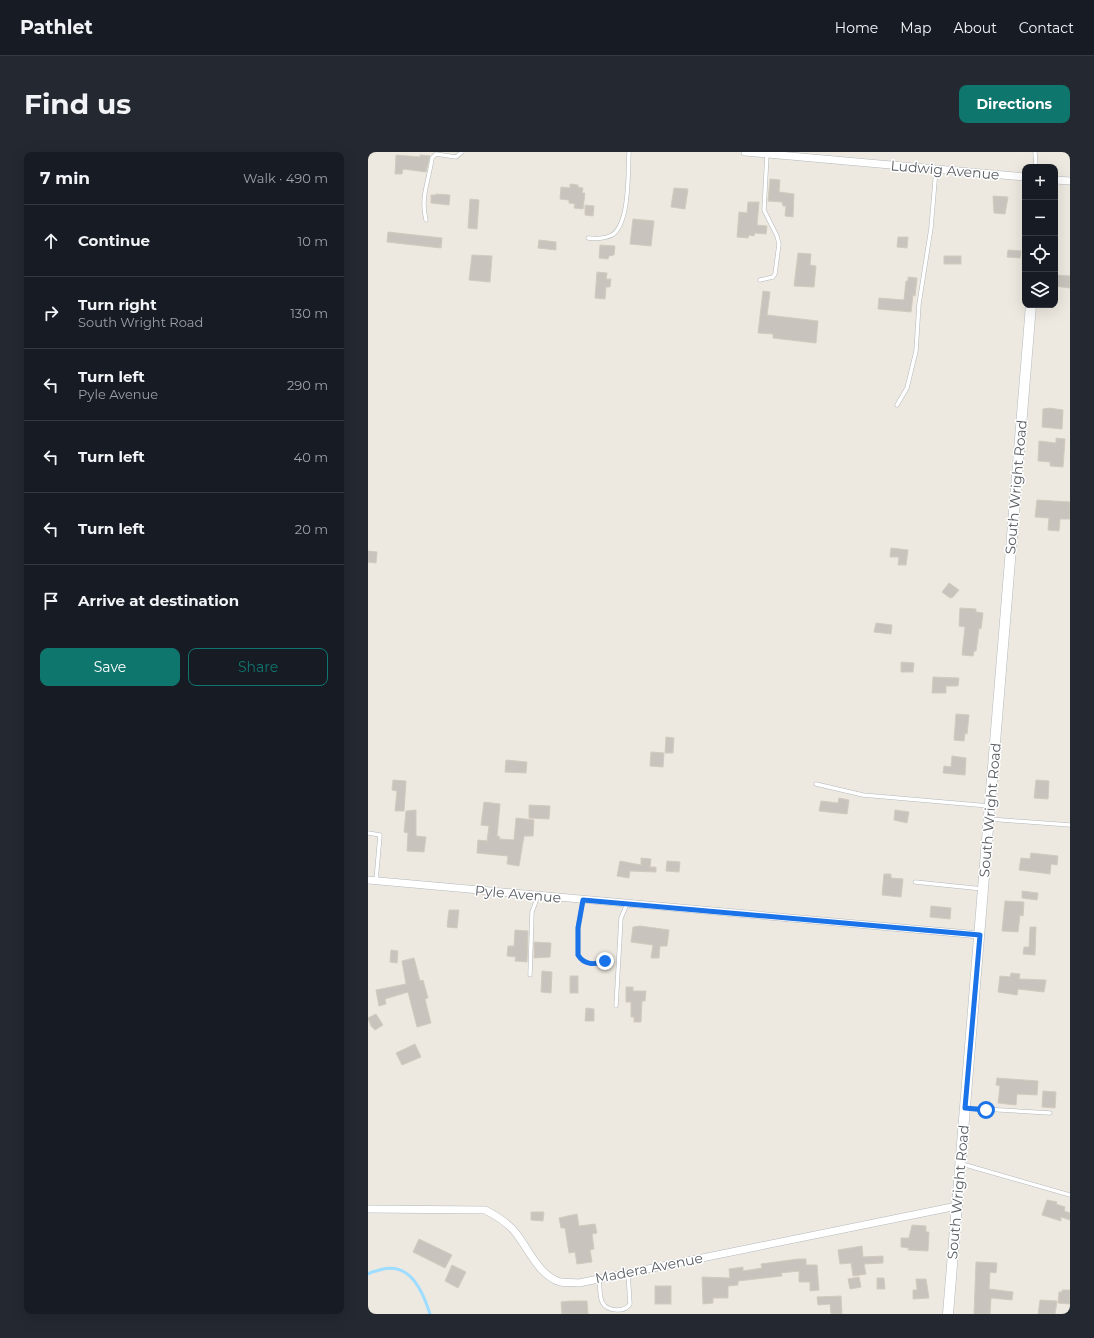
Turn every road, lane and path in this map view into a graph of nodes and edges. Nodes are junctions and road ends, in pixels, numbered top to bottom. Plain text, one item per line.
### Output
1 (462, 152) edge
2 (629, 152) edge
3 (745, 152) edge
4 (1035, 152) edge
5 (767, 154) junction
6 (1036, 164) edge
7 (936, 169) junction
8 (1022, 177) edge
9 (1058, 180) edge
10 (1070, 181) edge
11 (426, 220) dead end
12 (588, 238) dead end
13 (760, 280) dead end
14 (1031, 308) edge
15 (897, 405) dead end
16 (816, 784) dead end
17 (990, 806) junction
18 (989, 819) junction
19 (1070, 825) edge
20 (368, 833) edge
21 (368, 880) edge
22 (376, 881) junction
23 (914, 882) dead end
24 (984, 889) junction
25 (538, 896) junction
26 (583, 900) junction
27 (627, 904) junction
28 (980, 935) junction
29 (607, 955) dead end
30 (530, 975) dead end
31 (616, 1006) dead end
32 (965, 1108) junction
33 (1050, 1113) dead end
34 (961, 1164) junction
35 (1070, 1195) edge
36 (957, 1206) junction
37 (368, 1209) edge
38 (628, 1273) junction
39 (599, 1278) junction
40 (948, 1314) edge

1 - 11 lane
2 - 12 lane
3 - 5 street, Ludwig Avenue
4 - 6 lane
5 - 7 street, Ludwig Avenue
5 - 13 lane
7 - 8 street, Ludwig Avenue
7 - 15 lane
9 - 10 street
14 - 17 main road, South Wright Road
16 - 17 lane
17 - 18 main road, South Wright Road
18 - 19 lane
18 - 24 main road, South Wright Road
20 - 22 lane
21 - 22 street, Pyle Avenue
22 - 25 street, Pyle Avenue
23 - 24 lane
24 - 28 main road, South Wright Road
25 - 26 street, Pyle Avenue
25 - 30 lane
26 - 27 street, Pyle Avenue
26 - 29 lane
27 - 28 street, Pyle Avenue
27 - 31 lane
28 - 32 main road, South Wright Road
32 - 33 lane
32 - 34 main road, South Wright Road
34 - 35 lane
34 - 36 main road, South Wright Road
36 - 38 street, Madera Avenue
36 - 40 main road, South Wright Road
37 - 39 street, Madera Avenue
38 - 39 street, Madera Avenue
38 - 39 lane

